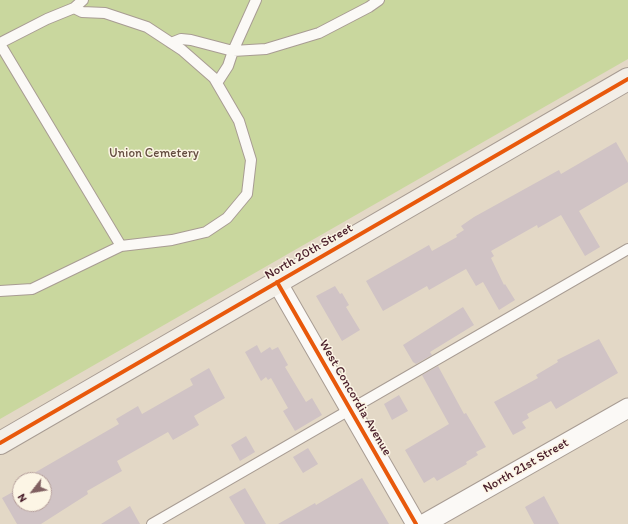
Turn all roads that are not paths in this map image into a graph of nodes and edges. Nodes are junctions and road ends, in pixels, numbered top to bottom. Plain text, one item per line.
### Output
1 (83, 0) edge
2 (256, 0) edge
3 (378, 0) edge
4 (74, 8) junction
5 (0, 43) edge
6 (171, 43) junction
7 (233, 50) junction
8 (628, 79) edge
9 (218, 83) junction
10 (121, 246) junction
11 (628, 249) edge
12 (277, 282) junction
13 (0, 290) edge
14 (628, 408) edge
15 (350, 411) junction
16 (0, 443) edge
17 (152, 524) edge
18 (416, 524) edge
19 (424, 524) edge

1 - 4 lane
2 - 7 lane
3 - 7 lane
4 - 5 lane
4 - 6 lane
5 - 10 lane
6 - 7 lane
6 - 9 lane
7 - 9 lane
8 - 12 main road, North 20th Street
9 - 10 lane
10 - 13 lane
11 - 15 lane
12 - 15 street, West Concordia Avenue
12 - 16 main road, North 20th Street
14 - 19 street, North 21st Street
15 - 17 lane
15 - 18 street, West Concordia Avenue

